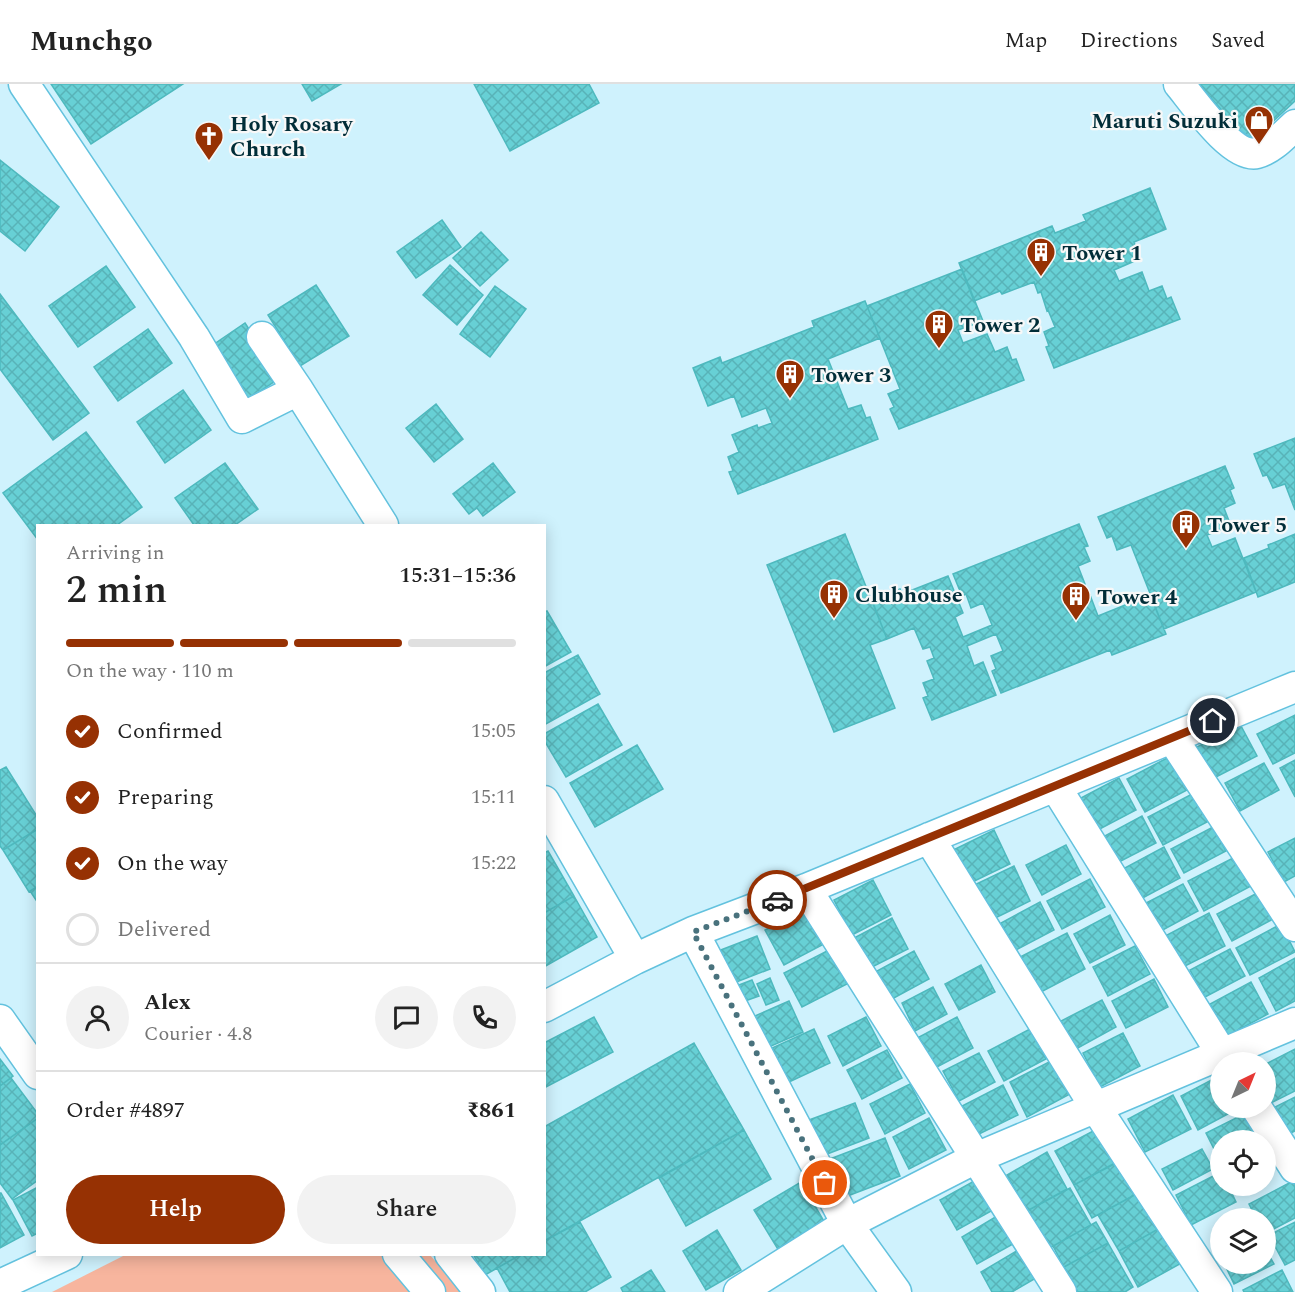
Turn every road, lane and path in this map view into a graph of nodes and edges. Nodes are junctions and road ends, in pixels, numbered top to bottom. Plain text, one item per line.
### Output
1 (24, 84) edge
2 (1179, 84) edge
3 (1295, 125) edge
4 (262, 337) dead end
5 (298, 390) junction
6 (382, 524) edge
7 (1295, 687) edge
8 (1172, 738) junction
9 (1055, 786) junction
10 (546, 804) edge
11 (929, 838) junction
12 (806, 889) junction
13 (1295, 926) edge
14 (693, 932) junction
15 (635, 959) junction
16 (546, 1006) edge
17 (0, 1020) edge
18 (1295, 1023) edge
19 (1221, 1052) edge
20 (1237, 1052) edge
21 (1210, 1064) edge
22 (36, 1071) edge
23 (1096, 1108) junction
24 (1263, 1118) edge
25 (976, 1158) junction
26 (1295, 1168) edge
27 (847, 1224) junction
28 (63, 1256) edge
29 (400, 1256) edge
30 (452, 1256) edge
31 (3, 1286) edge
32 (430, 1292) edge
33 (480, 1292) edge
34 (739, 1292) edge
35 (896, 1292) edge
36 (1060, 1292) edge
37 (1217, 1292) edge

1 - 5 street
2 - 3 street
4 - 5 street
5 - 6 street
7 - 8 street
8 - 9 street
8 - 13 street
9 - 11 street
9 - 19 street
10 - 15 street
11 - 12 street
11 - 23 street
12 - 14 street
12 - 25 street
14 - 15 street
14 - 27 street
15 - 16 street
17 - 22 street
18 - 20 street
21 - 23 street
23 - 25 street
23 - 37 street
24 - 26 street
25 - 27 street
25 - 36 street
27 - 34 street
27 - 35 street
28 - 31 street
29 - 32 street
30 - 33 street

